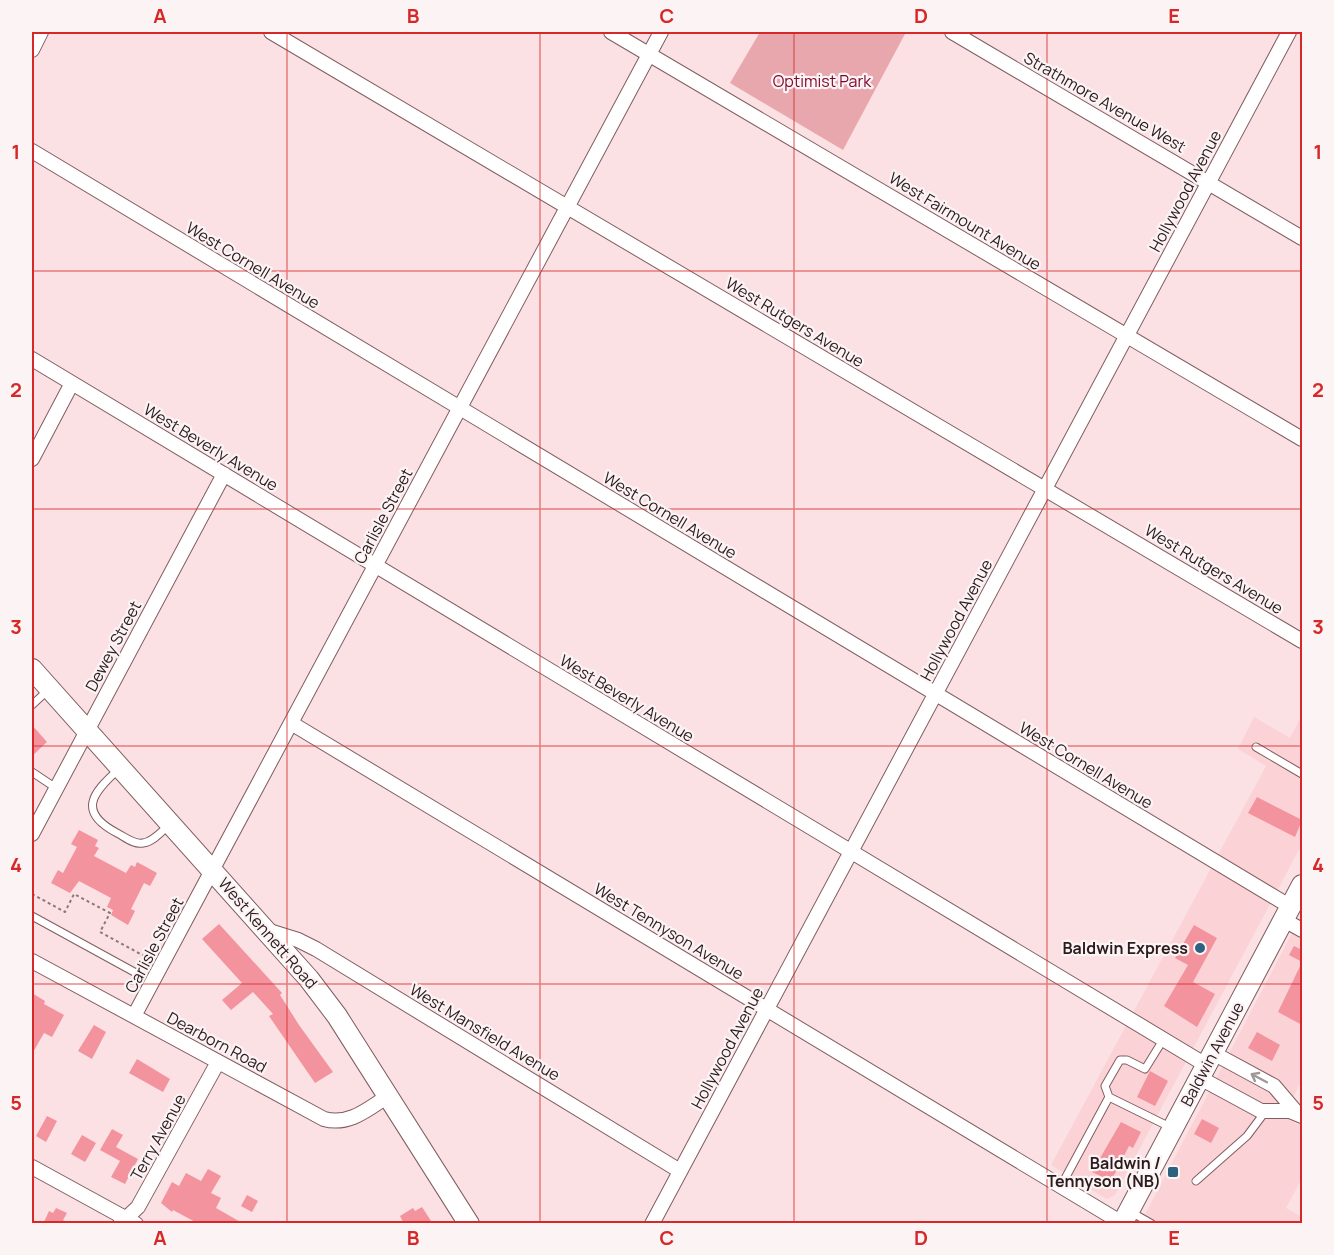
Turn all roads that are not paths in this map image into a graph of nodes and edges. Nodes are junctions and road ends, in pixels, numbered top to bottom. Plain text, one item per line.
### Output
1 (41, 32) edge
2 (271, 32) edge
3 (611, 32) edge
4 (661, 32) edge
5 (952, 32) edge
6 (1291, 32) edge
7 (1302, 37) edge
8 (32, 50) edge
9 (649, 54) junction
10 (32, 151) edge
11 (1208, 182) junction
12 (567, 206) junction
13 (1302, 238) edge
14 (1126, 336) junction
15 (32, 358) edge
16 (72, 383) junction
17 (459, 408) junction
18 (1302, 440) edge
19 (32, 459) edge
20 (224, 474) junction
21 (1044, 489) junction
22 (375, 565) junction
23 (1302, 641) edge
24 (32, 669) edge
25 (50, 689) junction
26 (935, 694) junction
27 (32, 705) edge
28 (291, 723) junction
29 (87, 730) junction
30 (1256, 747) dead end
31 (120, 768) junction
32 (32, 772) edge
33 (1302, 774) edge
34 (56, 788) junction
35 (171, 823) junction
36 (32, 834) edge
37 (851, 852) junction
38 (212, 869) junction
39 (1295, 901) edge
40 (32, 916) edge
41 (1302, 930) edge
42 (269, 931) junction
43 (32, 961) edge
44 (136, 973) dead end
45 (766, 1009) junction
46 (134, 1016) junction
47 (1163, 1040) junction
48 (218, 1062) junction
49 (1206, 1066) junction
50 (388, 1096) junction
51 (1109, 1097) junction
52 (1265, 1112) junction
53 (1300, 1115) edge
54 (1173, 1128) junction
55 (32, 1167) edge
56 (680, 1171) junction
57 (1196, 1181) dead end
58 (1061, 1186) junction
59 (1124, 1219) edge
60 (127, 1222) edge
61 (469, 1224) edge
62 (652, 1224) edge
63 (1152, 1224) edge

1 - 8 street
2 - 12 street, West Rutgers Avenue
3 - 9 street, West Fairmount Avenue
4 - 9 street, Carlisle Street
5 - 11 street, Strathmore Avenue West
6 - 7 street
6 - 11 street, Hollywood Avenue
9 - 12 street, Carlisle Street
9 - 14 street, West Fairmount Avenue
10 - 17 street, West Cornell Avenue
11 - 13 street, Strathmore Avenue West
11 - 14 street, Hollywood Avenue
12 - 17 street, Carlisle Street
12 - 21 street, West Rutgers Avenue
14 - 18 street, West Fairmount Avenue
14 - 21 street, Hollywood Avenue
15 - 16 street, West Beverly Avenue
16 - 19 street
16 - 20 street, West Beverly Avenue
17 - 22 street, Carlisle Street
17 - 26 street, West Cornell Avenue
20 - 22 street, West Beverly Avenue
20 - 29 street, Dewey Street
21 - 23 street, West Rutgers Avenue
21 - 26 street, Hollywood Avenue
22 - 28 street, Carlisle Street
22 - 37 street, West Beverly Avenue
24 - 25 street, West Kennett Road
25 - 27 lane
25 - 29 street, West Kennett Road
26 - 37 street, Hollywood Avenue
26 - 39 street, West Cornell Avenue
28 - 38 street, Carlisle Street
28 - 45 street, West Tennyson Avenue
29 - 31 street, West Kennett Road
29 - 34 street, Dewey Street
30 - 33 lane
31 - 35 street, West Kennett Road
31 - 35 lane
32 - 34 lane
34 - 36 street, Dewey Street
35 - 38 street, West Kennett Road
37 - 45 street, Hollywood Avenue
37 - 47 street, West Beverly Avenue
38 - 42 street, West Kennett Road
38 - 46 street, Carlisle Street
39 - 41 street, West Cornell Avenue
39 - 49 street, Baldwin Avenue
40 - 44 lane
42 - 50 street, West Kennett Road
42 - 56 street, West Mansfield Avenue
43 - 46 street, Dearborn Road
45 - 56 street, Hollywood Avenue
45 - 58 street, West Tennyson Avenue
46 - 48 street, Dearborn Road
47 - 49 street, West Beverly Avenue
47 - 51 lane
48 - 50 street, Dearborn Road
48 - 60 street, Terry Avenue
49 - 52 street
53 -> 49 street
49 - 54 street, Baldwin Avenue
50 - 61 street, West Kennett Road
51 - 54 lane
51 - 58 lane
52 - 53 street
52 - 57 lane
54 - 59 street, Baldwin Avenue
55 - 60 street
56 - 62 street, Hollywood Avenue
58 - 59 street, West Tennyson Avenue
59 - 63 lane

